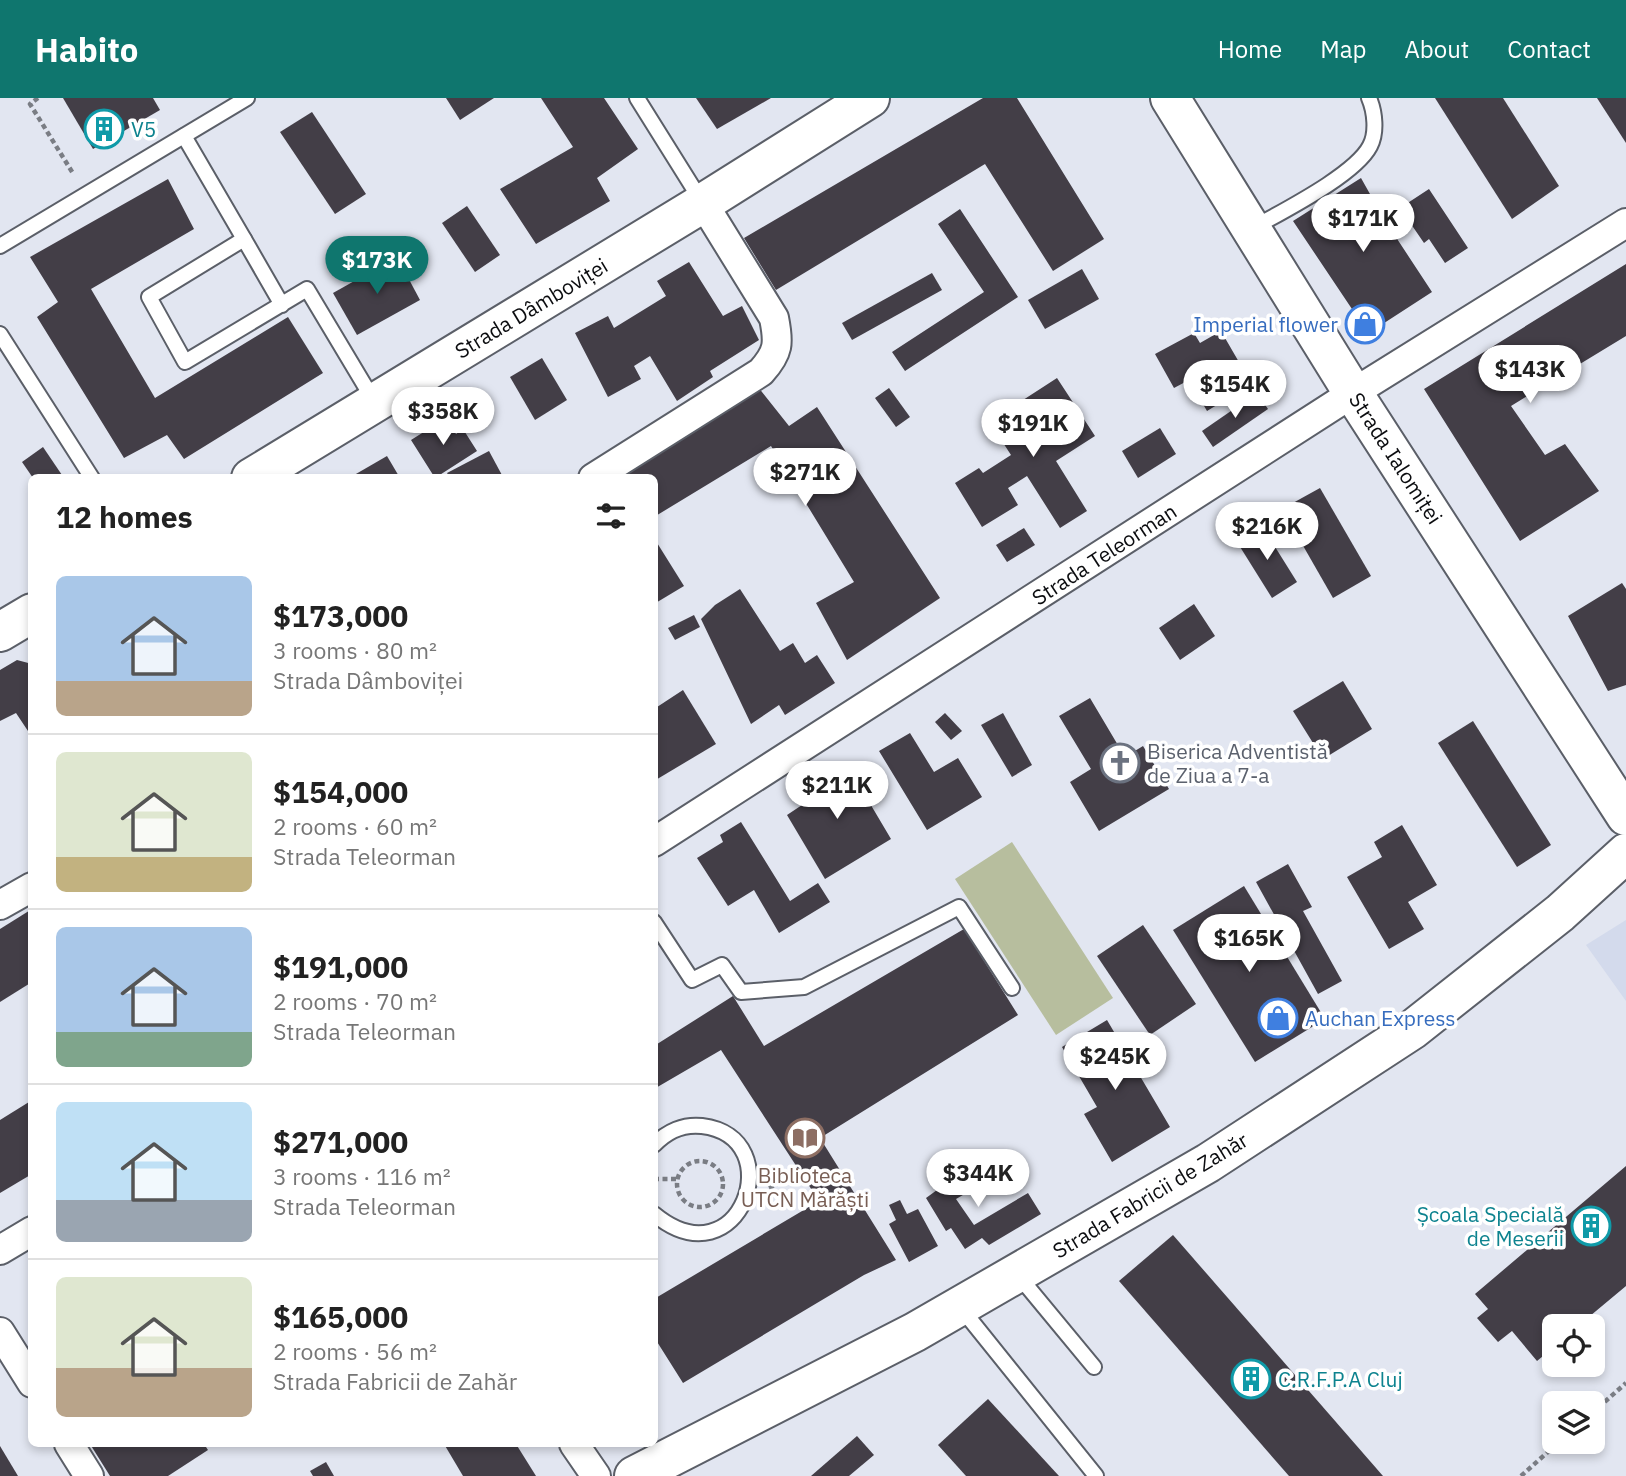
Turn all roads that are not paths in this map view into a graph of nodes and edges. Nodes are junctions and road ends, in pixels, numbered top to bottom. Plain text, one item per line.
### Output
1 (247, 98) edge
2 (637, 98) edge
3 (870, 98) edge
4 (1170, 98) edge
5 (1369, 98) edge
6 (184, 136) junction
7 (703, 203) junction
8 (1626, 223) edge
9 (1252, 229) junction
10 (244, 239) junction
11 (0, 246) edge
12 (282, 305) junction
13 (0, 334) edge
14 (1353, 393) junction
15 (374, 403) junction
16 (89, 474) edge
17 (258, 474) edge
18 (599, 474) edge
19 (28, 615) edge
20 (0, 632) edge
21 (1626, 816) edge
22 (658, 839) edge
23 (1626, 853) edge
24 (28, 889) edge
25 (0, 905) edge
26 (658, 928) edge
27 (1012, 988) dead end
28 (658, 1141) edge
29 (658, 1217) edge
30 (28, 1233) edge
31 (0, 1250) edge
32 (1017, 1274) junction
33 (960, 1306) junction
34 (0, 1332) edge
35 (1094, 1367) dead end
36 (28, 1377) edge
37 (71, 1447) edge
38 (577, 1447) edge
39 (89, 1476) edge
40 (596, 1476) edge
41 (634, 1476) edge
42 (1097, 1476) edge

1 - 6 lane
2 - 7 lane
3 - 7 street, Strada Dâmboviței
4 - 9 street, Strada Ialomiței
5 - 9 lane
6 - 10 lane
6 - 11 lane
7 - 15 street, Strada Dâmboviței
7 - 18 street
8 - 14 street, Strada Teleorman
9 - 14 street, Strada Ialomiței
10 - 12 lane
10 - 12 lane
12 - 15 lane
13 - 16 lane
14 - 21 street, Strada Ialomiței
14 - 22 street, Strada Teleorman
15 - 17 street, Strada Dâmboviței
19 - 20 street
23 - 32 street, Strada Fabricii de Zahăr
24 - 25 street
26 - 27 lane
28 - 29 lane
30 - 31 street
32 - 33 street, Strada Fabricii de Zahăr
32 - 35 lane
33 - 41 street, Strada Fabricii de Zahăr
33 - 42 lane
34 - 36 street
37 - 39 street
38 - 40 street

